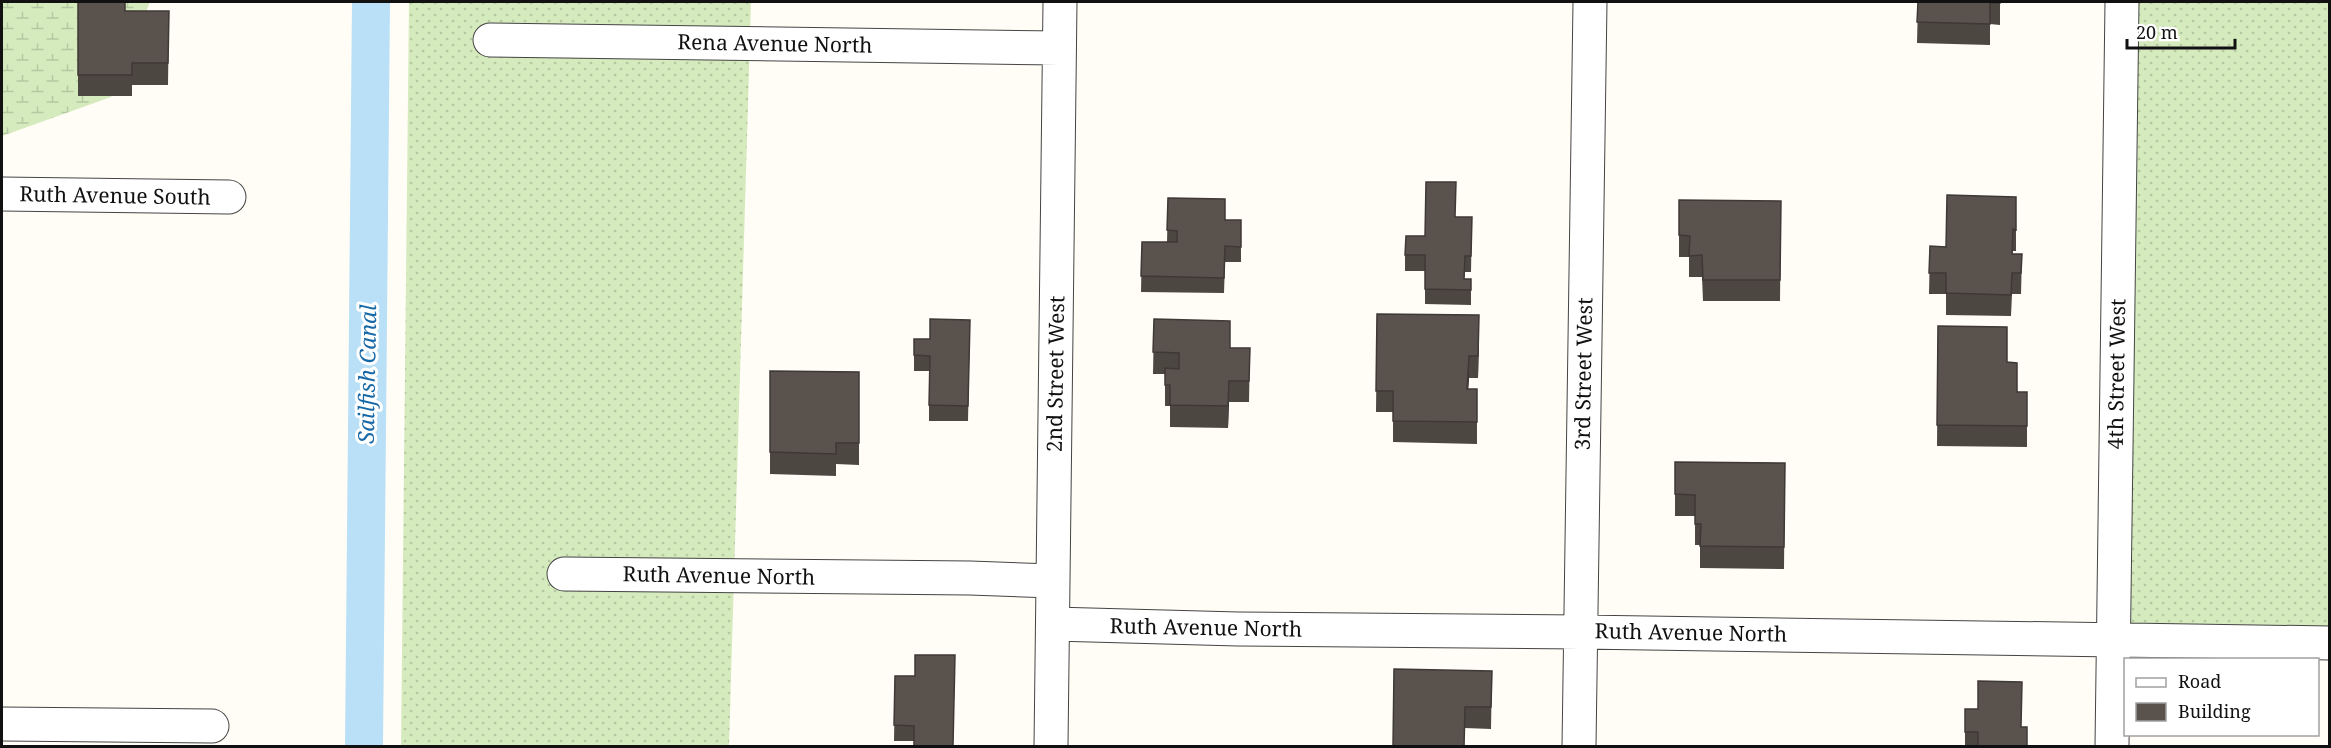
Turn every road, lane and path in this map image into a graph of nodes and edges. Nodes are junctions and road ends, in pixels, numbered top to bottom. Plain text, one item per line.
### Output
1 (1060, 2) edge
2 (1590, 2) edge
3 (2122, 2) edge
4 (490, 40) dead end
5 (1059, 48) junction
6 (2, 194) edge
7 (229, 197) dead end
8 (564, 574) dead end
9 (1053, 581) junction
10 (1053, 624) junction
11 (1581, 632) junction
12 (2114, 639) junction
13 (2330, 643) edge
14 (2, 724) edge
15 (212, 726) dead end
16 (1051, 747) edge
17 (1579, 747) edge
18 (2112, 747) edge

1 - 5 street, 2nd Street West
2 - 11 street, 3rd Street West
3 - 12 street, 4th Street West
4 - 5 street, Rena Avenue North
5 - 9 street, 2nd Street West
6 - 7 street, Ruth Avenue South
8 - 9 street, Ruth Avenue North
9 - 10 street, 2nd Street West
10 - 11 street, Ruth Avenue North
10 - 16 street, 2nd Street West
11 - 12 street, Ruth Avenue North
11 - 17 street, 3rd Street West
12 - 13 street, Ruth Avenue North
12 - 18 street, 4th Street West
14 - 15 street

